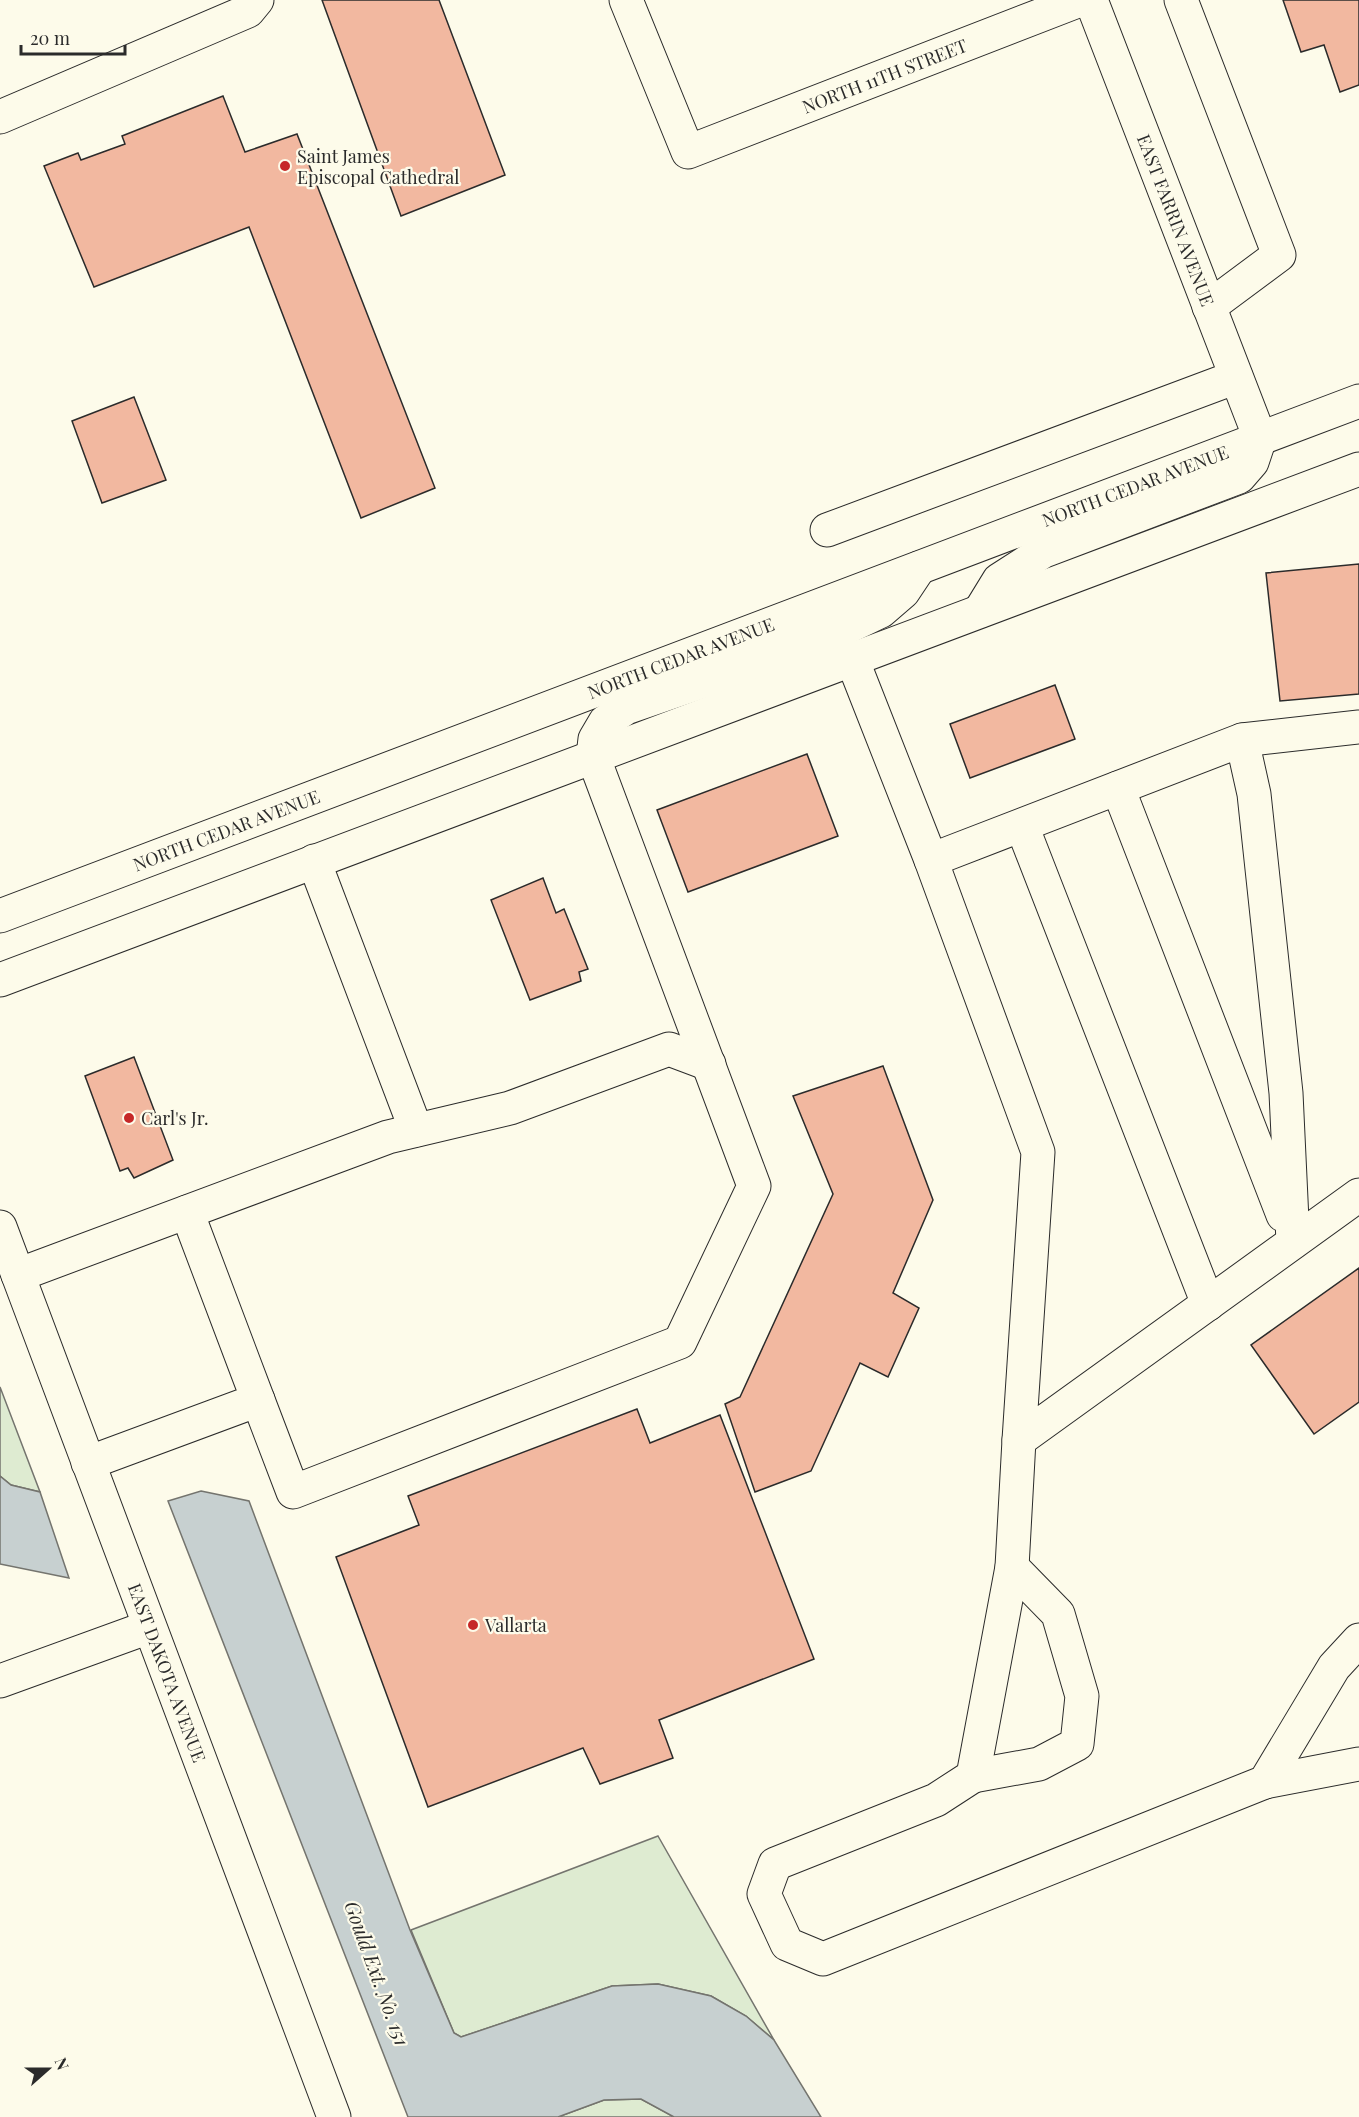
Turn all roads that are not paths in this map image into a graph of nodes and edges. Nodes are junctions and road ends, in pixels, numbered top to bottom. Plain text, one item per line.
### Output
1 (257, 0) edge
2 (626, 0) edge
3 (1080, 0) edge
4 (1091, 0) edge
5 (1181, 0) edge
6 (0, 117) edge
7 (1209, 307) junction
8 (1236, 377) junction
9 (1359, 401) edge
10 (1260, 438) junction
11 (1359, 469) edge
12 (827, 530) dead end
13 (920, 567) junction
14 (980, 611) junction
15 (852, 659) junction
16 (1359, 727) edge
17 (1242, 740) junction
18 (593, 756) junction
19 (1118, 788) junction
20 (1022, 826) junction
21 (931, 860) junction
22 (314, 861) junction
23 (0, 916) edge
24 (0, 980) edge
25 (709, 1064) junction
26 (416, 1130) junction
27 (1359, 1195) edge
28 (187, 1212) junction
29 (0, 1227) edge
30 (1293, 1242) junction
31 (18, 1275) junction
32 (1208, 1304) junction
33 (258, 1401) junction
34 (1018, 1440) junction
35 (88, 1463) junction
36 (1012, 1567) junction
37 (149, 1627) junction
38 (1359, 1640) edge
39 (0, 1682) edge
40 (1359, 1764) edge
41 (973, 1776) junction
42 (1265, 1782) junction
43 (334, 2117) edge

1 - 6 main road
2 - 3 main road, NORTH 11TH STREET
4 - 7 main road, EAST FARRIN AVENUE
5 - 7 main road
7 - 8 main road, EAST FARRIN AVENUE
8 - 10 main road, EAST FARRIN AVENUE
8 - 12 main road
9 - 10 main road, NORTH CEDAR AVENUE
10 - 13 main road, NORTH CEDAR AVENUE
10 - 14 main road
11 - 14 main road
13 - 18 main road
13 - 23 main road, NORTH CEDAR AVENUE
14 - 15 main road
15 - 18 main road
15 - 21 main road
16 - 17 main road
17 - 19 main road
17 - 30 main road
18 - 22 main road
18 - 25 main road
19 - 20 main road
19 - 30 main road
20 - 21 main road
20 - 32 main road
21 - 34 main road
22 - 24 main road
22 - 26 main road
25 - 26 main road
25 - 33 main road
26 - 28 main road
27 - 30 main road
28 - 31 main road
28 - 33 main road
29 - 31 main road, EAST DAKOTA AVENUE
30 - 32 main road
31 - 35 main road, EAST DAKOTA AVENUE
32 - 34 main road
33 - 35 main road
34 - 36 main road
35 - 37 main road, EAST DAKOTA AVENUE
36 - 41 main road
36 - 41 main road
37 - 39 main road
37 - 43 main road, EAST DAKOTA AVENUE
38 - 42 main road
40 - 42 main road
41 - 42 main road

